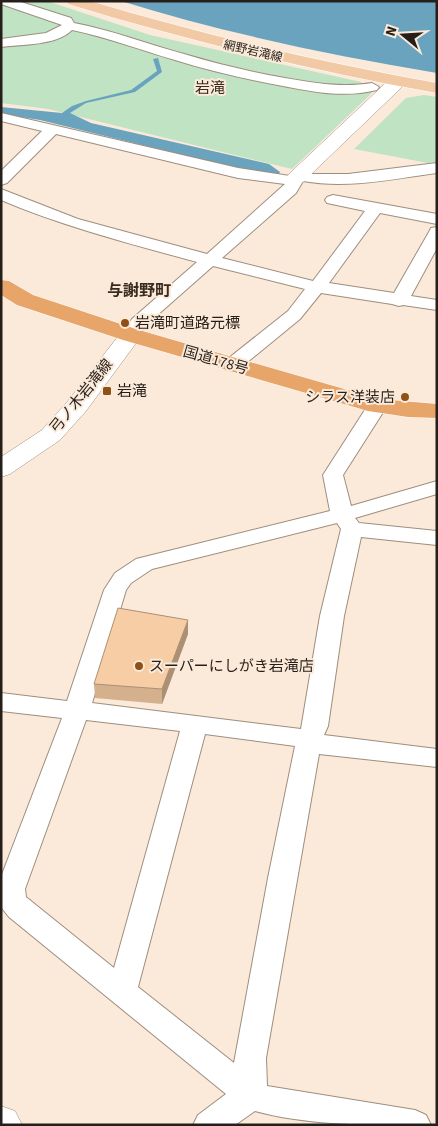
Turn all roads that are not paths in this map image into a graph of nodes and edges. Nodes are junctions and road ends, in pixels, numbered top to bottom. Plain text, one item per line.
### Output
1 (5, 1) edge
2 (73, 1) edge
3 (123, 22) dead end
4 (69, 26) junction
5 (105, 33) junction
6 (1, 44) edge
7 (397, 82) junction
8 (372, 87) dead end
9 (437, 88) edge
10 (1, 117) edge
11 (53, 129) junction
12 (437, 168) edge
13 (296, 179) junction
14 (1, 180) edge
15 (1, 194) edge
16 (333, 200) dead end
17 (375, 208) junction
18 (437, 219) edge
19 (437, 232) edge
20 (209, 260) junction
21 (1, 287) edge
22 (316, 287) junction
23 (399, 300) junction
24 (437, 305) edge
25 (131, 335) junction
26 (232, 364) junction
27 (376, 406) junction
28 (437, 411) edge
29 (1, 469) edge
30 (437, 487) edge
31 (347, 522) junction
32 (437, 538) edge
33 (1, 702) edge
34 (77, 710) junction
35 (195, 724) junction
36 (310, 740) junction
37 (437, 758) edge
38 (122, 991) junction
39 (252, 1095) junction
40 (209, 1125) edge
41 (415, 1125) edge

1 - 4 street
2 - 7 main road, 網野岩滝線
3 - 5 street
4 - 5 street
4 - 6 street
5 - 8 street
7 - 9 main road, 網野岩滝線
7 - 13 street
10 - 11 street
11 - 13 street
11 - 14 street
12 - 13 street
13 - 20 street
15 - 20 street
16 - 17 street
17 - 18 street
17 - 22 street
19 - 23 street
20 - 22 street
20 - 25 street
21 - 25 highway, 国道178号
22 - 23 street
22 - 26 street
23 - 24 street
25 - 26 highway, 国道178号
25 - 29 street, 弓ノ木岩滝線
26 - 27 highway, 国道178号
27 - 28 highway, 国道178号
27 - 31 street
30 - 31 street
31 - 32 street
31 - 34 street
31 - 36 street
33 - 34 street
34 - 35 street
34 - 38 street
35 - 36 street
35 - 38 street
36 - 37 street
36 - 39 street
38 - 39 street
39 - 40 street
39 - 41 street

